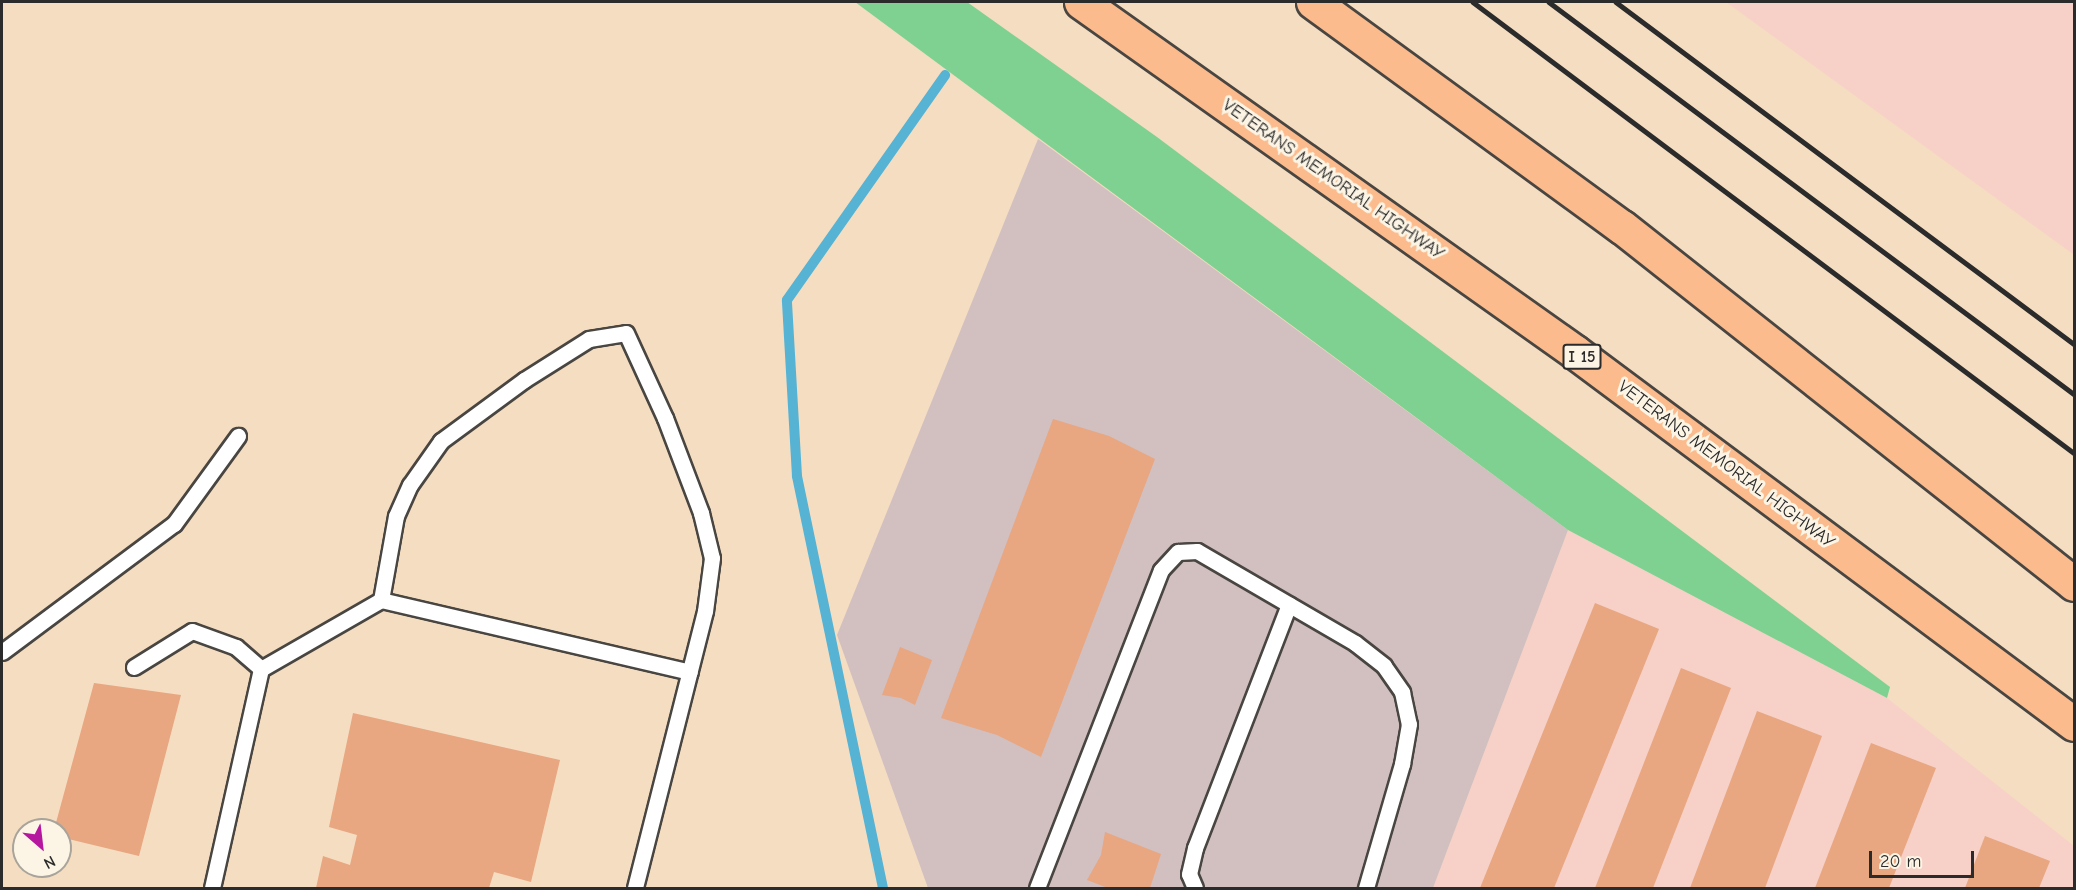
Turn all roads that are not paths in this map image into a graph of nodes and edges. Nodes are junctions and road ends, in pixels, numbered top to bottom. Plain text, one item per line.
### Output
1 (1081, 2) edge
2 (1313, 2) edge
3 (238, 436) dead end
4 (2074, 584) edge
5 (381, 600) junction
6 (1289, 605) junction
7 (2, 652) edge
8 (134, 667) dead end
9 (261, 669) junction
10 (690, 672) junction
11 (2074, 724) edge
12 (212, 888) edge
13 (635, 888) edge
14 (1037, 888) edge
15 (1196, 888) edge
16 (1366, 888) edge

1 - 11 highway, VETERANS MEMORIAL HIGHWAY / I 15
2 - 4 highway
3 - 7 lane
5 - 9 lane
5 - 10 lane
5 - 10 lane
6 - 14 lane
6 - 15 lane
6 - 16 lane
8 - 9 lane
9 - 12 lane
10 - 13 lane

